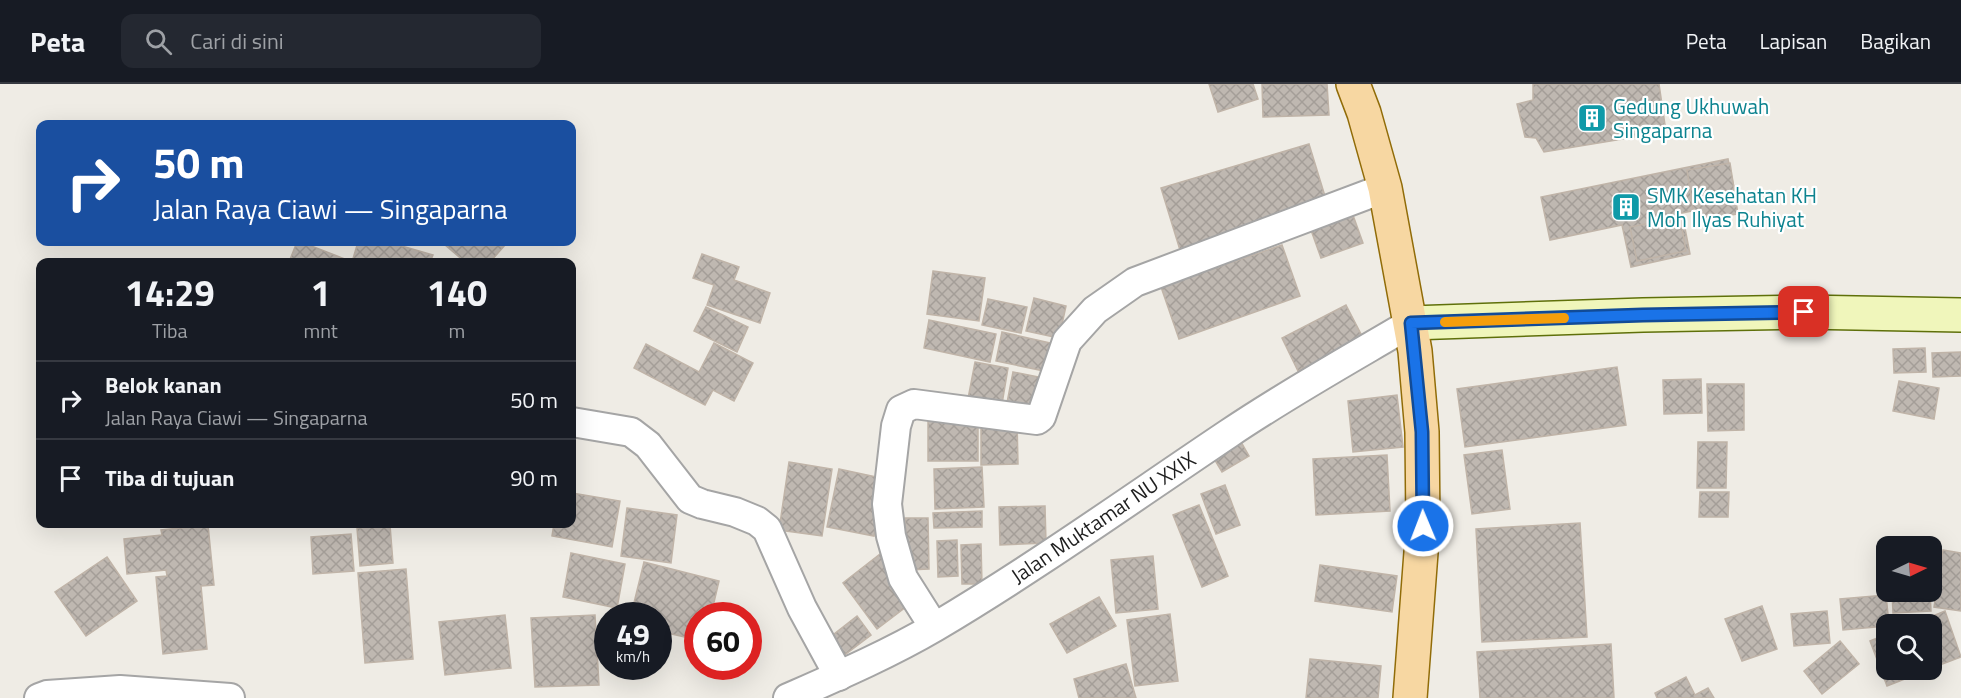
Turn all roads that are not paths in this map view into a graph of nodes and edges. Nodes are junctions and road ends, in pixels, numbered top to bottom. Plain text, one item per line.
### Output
1 (1353, 84) edge
2 (1385, 188) junction
3 (1961, 315) edge
4 (1411, 323) junction
5 (576, 423) edge
6 (934, 627) junction
7 (839, 676) junction
8 (39, 698) edge
9 (230, 698) edge
10 (788, 698) edge
11 (1410, 698) edge

1 - 2 main road
2 - 4 main road
2 - 6 street
3 - 4 main road
4 - 6 street, Jalan Muktamar NU XXIX
4 - 11 main road
5 - 7 street
6 - 7 street, Jalan Muktamar NU XXIX
7 - 10 street, Jalan Muktamar NU XXIX
8 - 9 street

